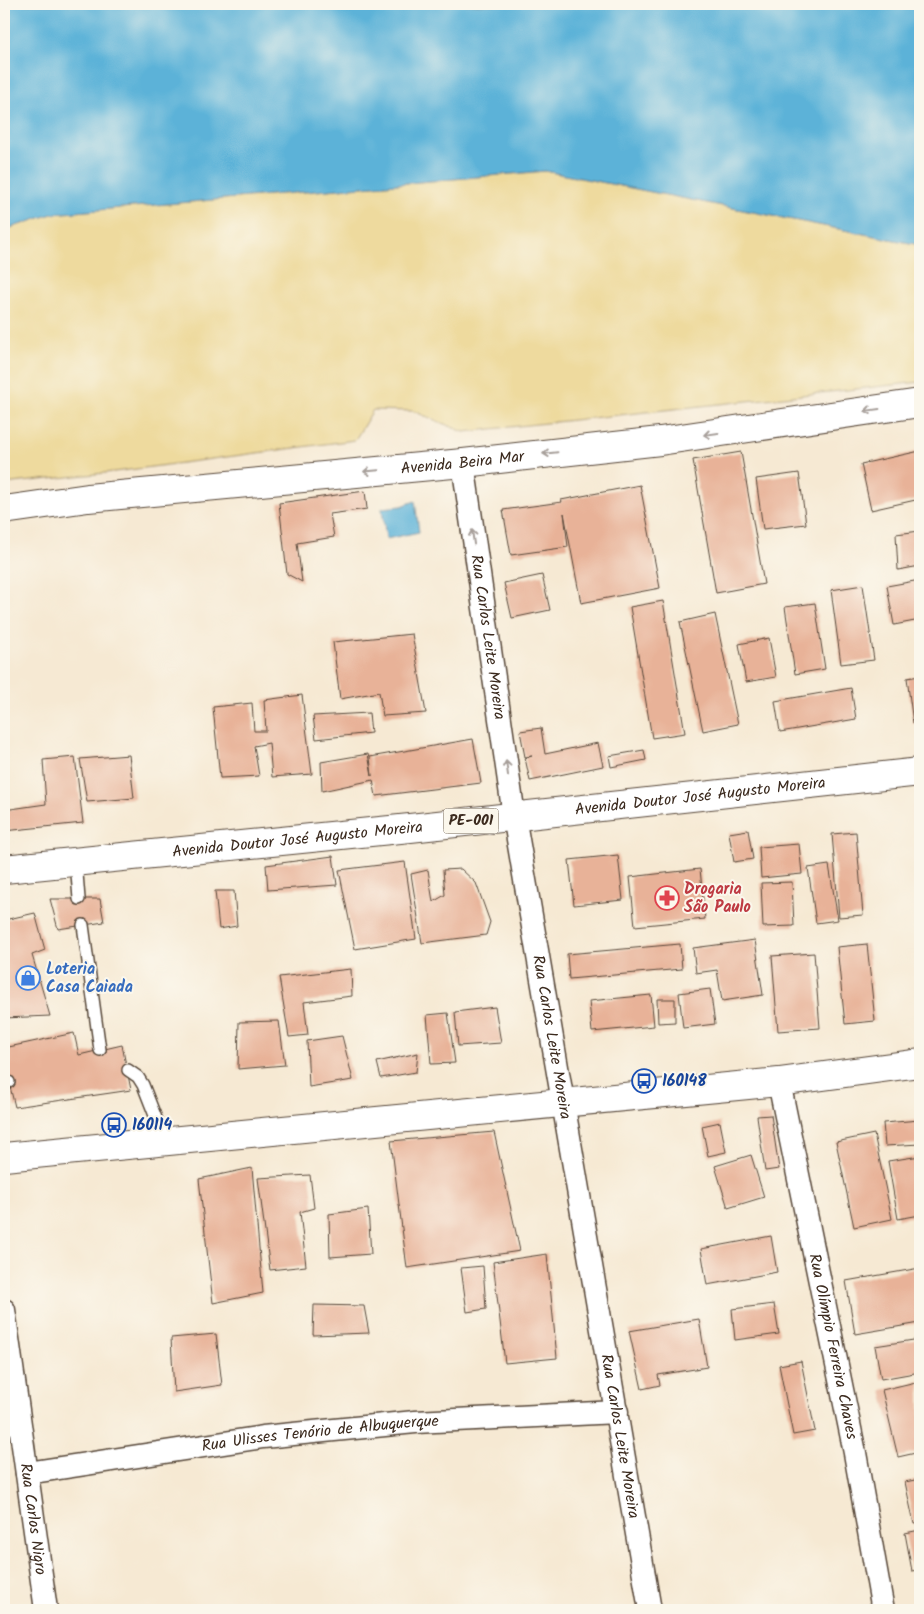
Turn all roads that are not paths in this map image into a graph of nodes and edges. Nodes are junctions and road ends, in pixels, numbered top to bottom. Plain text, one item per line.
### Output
1 (920, 404) edge
2 (463, 463) junction
3 (4, 510) edge
4 (920, 772) edge
5 (514, 816) junction
6 (76, 861) junction
7 (4, 869) edge
8 (79, 899) dead end
9 (82, 925) dead end
10 (100, 1050) dead end
11 (920, 1063) edge
12 (128, 1070) dead end
13 (779, 1082) junction
14 (562, 1104) junction
15 (165, 1142) junction
16 (4, 1157) edge
17 (4, 1310) edge
18 (617, 1412) junction
19 (27, 1473) junction
20 (46, 1610) edge
21 (650, 1610) edge
22 (883, 1610) edge

1 -> 2 main road, Avenida Beira Mar
2 -> 3 main road, Avenida Beira Mar
5 -> 2 street, Rua Carlos Leite Moreira
4 - 5 main road, Avenida Doutor José Augusto Moreira / PE-001
5 - 6 main road, Avenida Doutor José Augusto Moreira / PE-001
5 - 14 street, Rua Carlos Leite Moreira
6 - 7 main road, Avenida Doutor José Augusto Moreira / PE-001
6 - 8 lane
9 - 10 lane
11 - 13 main road
12 - 15 lane
13 - 14 main road
13 - 22 street, Rua Olímpio Ferreira Chaves
14 - 15 main road
14 - 18 street, Rua Carlos Leite Moreira
15 - 16 main road
17 - 19 street, Rua Carlos Nigro
18 - 19 street, Rua Ulisses Tenório de Albuquerque
18 - 21 street, Rua Carlos Leite Moreira
19 - 20 street, Rua Carlos Nigro

